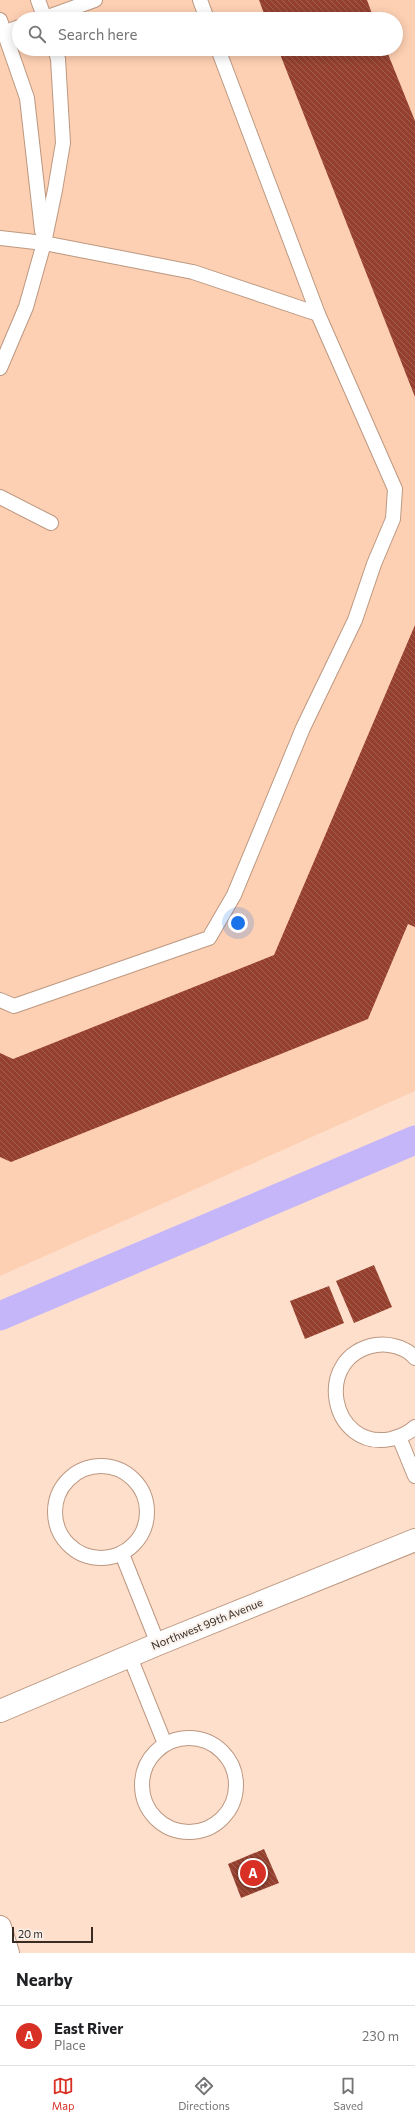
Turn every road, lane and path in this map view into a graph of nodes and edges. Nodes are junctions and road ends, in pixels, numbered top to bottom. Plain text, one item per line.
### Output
1 (38, 0) edge
2 (95, 0) edge
3 (200, 0) edge
4 (42, 12) edge
5 (63, 12) edge
6 (204, 12) edge
7 (2, 26) edge
8 (12, 27) edge
9 (12, 55) edge
10 (12, 56) edge
11 (57, 56) edge
12 (221, 56) edge
13 (0, 238) edge
14 (44, 243) junction
15 (318, 314) junction
16 (0, 368) edge
17 (0, 497) edge
18 (51, 523) dead end
19 (0, 1000) edge
20 (415, 1358) edge
21 (415, 1427) edge
22 (399, 1437) junction
23 (415, 1476) edge
24 (413, 1545) edge
25 (122, 1554) junction
26 (158, 1644) junction
27 (130, 1657) junction
28 (0, 1711) edge
29 (165, 1744) junction
30 (0, 1927) edge
31 (8, 1953) edge

1 - 4 lane
2 - 5 lane
3 - 6 lane
7 - 8 lane
7 - 9 lane
10 - 14 lane
11 - 14 lane
12 - 15 lane
13 - 14 lane
14 - 15 lane
14 - 16 lane
15 - 19 lane
17 - 18 lane
20 - 22 lane
21 - 22 lane
22 - 23 lane
24 - 26 street, Northwest 99th Avenue
25 - 25 lane
25 - 26 lane
26 - 27 street, Northwest 99th Avenue
27 - 28 street, Northwest 99th Avenue
27 - 29 lane
29 - 29 lane
30 - 31 street

